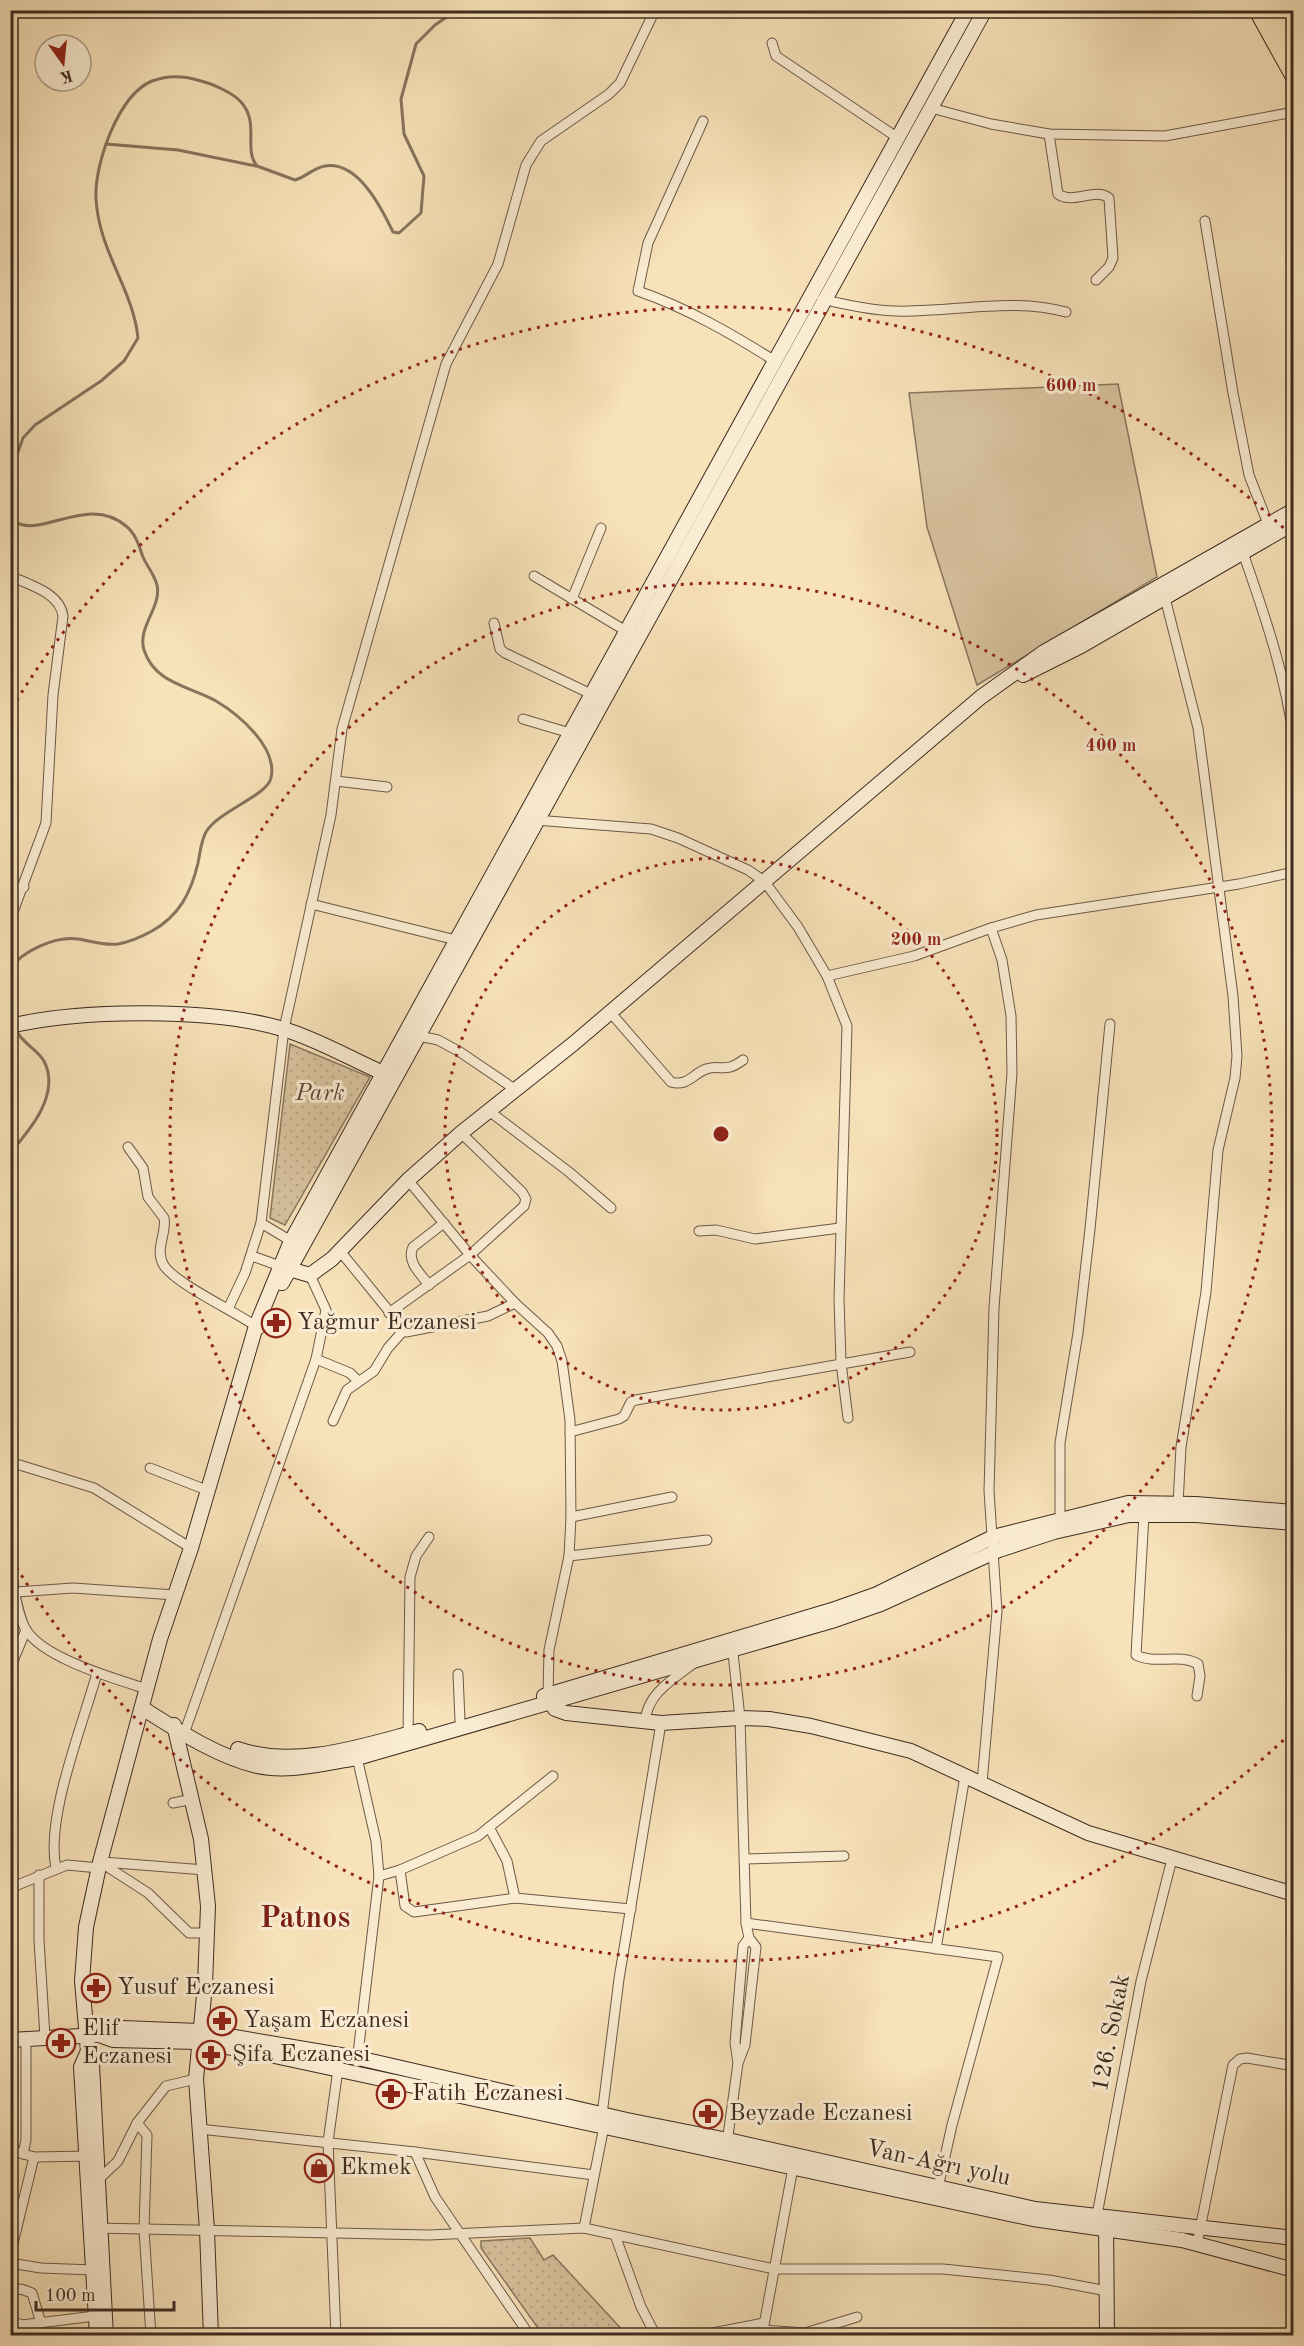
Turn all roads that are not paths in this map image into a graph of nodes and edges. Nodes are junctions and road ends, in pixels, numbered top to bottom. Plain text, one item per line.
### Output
1 (655, 10) edge
2 (968, 10) edge
3 (985, 10) edge
4 (1258, 10) edge
5 (1276, 10) edge
6 (772, 43) dead end
7 (1293, 43) edge
8 (1293, 75) edge
9 (931, 108) junction
10 (1293, 112) edge
11 (703, 121) dead end
12 (1049, 134) junction
13 (898, 138) junction
14 (1205, 221) dead end
15 (1096, 280) dead end
16 (811, 296) junction
17 (825, 300) junction
18 (1066, 312) dead end
19 (775, 361) junction
20 (1293, 510) edge
21 (1293, 523) edge
22 (601, 528) dead end
23 (1270, 530) junction
24 (1240, 547) junction
25 (10, 576) edge
26 (534, 576) dead end
27 (1163, 591) junction
28 (572, 599) junction
29 (494, 622) dead end
30 (626, 631) junction
31 (591, 694) junction
32 (523, 718) dead end
33 (570, 734) junction
34 (1293, 742) edge
35 (336, 781) junction
36 (387, 788) dead end
37 (531, 818) junction
38 (1293, 872) edge
39 (764, 881) junction
40 (24, 887) junction
41 (1219, 887) junction
42 (10, 890) edge
43 (312, 904) junction
44 (10, 920) edge
45 (991, 928) junction
46 (456, 940) junction
47 (827, 976) junction
48 (610, 1012) junction
49 (1110, 1024) dead end
50 (10, 1026) edge
51 (284, 1029) junction
52 (405, 1032) junction
53 (419, 1037) junction
54 (743, 1060) dead end
55 (383, 1073) junction
56 (516, 1090) junction
57 (489, 1111) junction
58 (461, 1133) junction
59 (128, 1147) dead end
60 (408, 1180) junction
61 (611, 1208) dead end
62 (261, 1223) junction
63 (444, 1223) junction
64 (840, 1228) junction
65 (699, 1231) dead end
66 (291, 1241) junction
67 (340, 1251) junction
68 (470, 1255) junction
69 (252, 1256) junction
70 (284, 1268) junction
71 (310, 1275) junction
72 (429, 1285) junction
73 (515, 1304) junction
74 (228, 1309) junction
75 (389, 1313) junction
76 (258, 1328) junction
77 (403, 1331) junction
78 (910, 1352) dead end
79 (316, 1359) junction
80 (841, 1363) junction
81 (358, 1381) junction
82 (848, 1418) dead end
83 (333, 1421) dead end
84 (570, 1432) junction
85 (10, 1462) edge
86 (150, 1468) dead end
87 (209, 1491) junction
88 (672, 1497) dead end
89 (1178, 1504) junction
90 (1293, 1512) edge
91 (1144, 1515) junction
92 (571, 1517) junction
93 (1293, 1523) edge
94 (1060, 1525) junction
95 (429, 1537) dead end
96 (993, 1537) junction
97 (707, 1540) dead end
98 (191, 1548) junction
99 (994, 1552) junction
100 (569, 1556) junction
101 (10, 1565) edge
102 (16, 1592) junction
103 (175, 1595) junction
104 (26, 1630) junction
105 (732, 1645) junction
106 (695, 1662) junction
107 (10, 1668) edge
108 (96, 1673) junction
109 (458, 1674) dead end
110 (147, 1689) junction
111 (583, 1689) junction
112 (1197, 1696) dead end
113 (549, 1700) junction
114 (142, 1708) junction
115 (585, 1716) junction
116 (740, 1718) junction
117 (460, 1721) junction
118 (645, 1721) junction
119 (661, 1723) junction
120 (180, 1728) junction
121 (408, 1739) junction
122 (356, 1753) junction
123 (553, 1776) dead end
124 (965, 1776) junction
125 (982, 1783) junction
126 (192, 1800) junction
127 (173, 1803) dead end
128 (489, 1827) junction
129 (844, 1856) dead end
130 (745, 1859) junction
131 (1172, 1859) junction
132 (99, 1865) junction
133 (56, 1868) junction
134 (205, 1870) junction
135 (400, 1870) junction
136 (39, 1875) junction
137 (379, 1876) junction
138 (10, 1888) edge
139 (1293, 1894) edge
140 (515, 1898) junction
141 (631, 1909) junction
142 (747, 1923) junction
143 (208, 1933) junction
144 (936, 1949) junction
145 (92, 2035) junction
146 (199, 2036) junction
147 (45, 2037) junction
148 (26, 2039) junction
149 (10, 2040) edge
150 (357, 2065) junction
151 (1293, 2066) edge
152 (338, 2068) junction
153 (196, 2079) junction
154 (603, 2120) junction
155 (136, 2123) junction
156 (199, 2129) junction
157 (328, 2142) junction
158 (727, 2147) junction
159 (10, 2151) edge
160 (415, 2152) junction
161 (23, 2154) junction
162 (91, 2156) junction
163 (34, 2157) junction
164 (794, 2162) junction
165 (594, 2175) junction
166 (97, 2181) junction
167 (938, 2188) junction
168 (1103, 2220) junction
169 (1200, 2227) junction
170 (95, 2228) junction
171 (584, 2228) junction
172 (144, 2230) junction
173 (207, 2230) junction
174 (332, 2234) junction
175 (461, 2234) junction
176 (615, 2235) junction
177 (1293, 2238) edge
178 (1197, 2244) junction
179 (10, 2256) edge
180 (10, 2263) edge
181 (774, 2269) junction
182 (93, 2270) junction
183 (1293, 2270) edge
184 (1107, 2291) junction
185 (10, 2292) edge
186 (95, 2316) junction
187 (857, 2317) dead end
188 (10, 2320) edge
189 (41, 2323) junction
190 (763, 2329) edge
191 (97, 2336) edge
192 (106, 2336) edge
193 (151, 2336) edge
194 (211, 2336) edge
195 (336, 2336) edge
196 (530, 2336) edge
197 (656, 2336) edge
198 (697, 2336) edge
199 (1107, 2336) edge

1 - 35 street
2 - 13 main road
3 - 9 main road
4 - 8 highway
5 - 7 highway
6 - 13 street
9 - 12 street
9 - 17 main road
10 - 12 street
11 - 19 street
12 - 15 street
13 - 16 main road
14 - 23 street
16 - 17 street
16 - 19 main road
17 - 18 street
17 - 37 main road
19 - 30 main road
20 - 23 main road
21 - 23 main road
22 - 28 street
23 - 24 main road
24 - 27 main road
24 - 34 street
25 - 40 street
26 - 28 street
27 - 39 main road
27 - 41 street
28 - 30 street
29 - 31 street
30 - 31 main road
31 - 33 main road
32 - 33 street
33 - 37 main road
35 - 36 street
35 - 43 street
37 - 39 street
37 - 46 main road
37 - 53 main road
38 - 41 street
39 - 47 street
39 - 48 main road
40 - 42 street
40 - 44 street
41 - 45 street
41 - 89 street
43 - 46 street
43 - 51 street
45 - 47 street
45 - 96 street
46 - 52 main road
47 - 64 street
48 - 54 street
48 - 56 main road
49 - 94 street
50 - 51 main road
51 - 55 main road
51 - 62 street
52 - 53 street
52 - 55 main road
53 - 56 street
53 - 70 main road
55 - 66 main road
56 - 57 main road
57 - 58 main road
57 - 61 street
58 - 60 main road
58 - 68 street
59 - 74 street
60 - 63 street
60 - 67 main road
62 - 66 street
62 - 69 street
63 - 68 street
63 - 72 street
64 - 65 street
64 - 80 street
66 - 70 main road
67 - 71 main road
67 - 75 street
68 - 72 street
68 - 73 street
69 - 70 street
69 - 74 street
70 - 71 main road
70 - 76 main road
71 - 79 street
72 - 75 street
73 - 77 street
73 - 84 street
74 - 76 street
75 - 77 street
76 - 87 main road
77 - 81 street
78 - 80 street
79 - 81 street
79 - 120 street
80 - 82 street
80 - 84 street
81 - 83 street
84 - 92 street
85 - 98 street
86 - 87 street
87 - 98 main road
88 - 92 street
89 - 90 main road
89 - 94 main road
91 - 93 main road
91 - 94 main road
91 - 112 street
92 - 100 street
94 - 96 main road
94 - 99 main road
95 - 121 street
96 - 99 street
96 - 105 main road
97 - 100 street
98 - 103 main road
99 - 105 main road
99 - 125 street
100 - 113 street
101 - 102 street
102 - 103 street
102 - 104 street
103 - 110 main road
104 - 107 street
104 - 108 street
105 - 106 main road
105 - 111 main road
105 - 116 street
106 - 111 main road
106 - 118 street
108 - 110 street
108 - 133 street
109 - 117 street
110 - 114 main road
111 - 113 main road
111 - 115 main road
113 - 115 main road
113 - 117 main road
113 - 121 main road
114 - 120 main road
114 - 132 main road
115 - 118 main road
116 - 119 main road
116 - 124 main road
116 - 130 street
117 - 121 main road
118 - 119 main road
119 - 141 street
120 - 122 main road
120 - 126 main road
121 - 122 main road
122 - 137 street
123 - 128 street
124 - 125 main road
124 - 144 street
125 - 131 main road
126 - 127 street
126 - 134 main road
128 - 135 street
128 - 140 street
129 - 130 street
130 - 142 street
131 - 139 main road
131 - 168 street, 126. Sokak
132 - 133 street
132 - 134 street
132 - 143 street
132 - 145 main road
133 - 136 street
134 - 143 main road
135 - 137 street
135 - 140 street
136 - 138 street
136 - 147 street
137 - 150 street
140 - 141 street
141 - 154 street
142 - 144 street
142 - 158 street
143 - 146 main road
144 - 167 street
145 - 146 main road, Van-Ağrı yolu
145 - 147 main road, Van-Ağrı yolu
145 - 162 main road
146 - 150 main road, Van-Ağrı yolu
146 - 152 main road
146 - 153 main road
147 - 148 main road, Van-Ağrı yolu
148 - 149 main road, Van-Ağrı yolu
148 - 161 street
150 - 152 main road
150 - 154 main road, Van-Ağrı yolu
151 - 169 street
152 - 157 street
153 - 155 street
153 - 156 main road
154 - 158 main road, Van-Ağrı yolu
154 - 165 street
155 - 166 street
155 - 172 street
156 - 157 street
156 - 173 main road
157 - 160 street
157 - 174 street
158 - 164 main road, Van-Ağrı yolu
159 - 161 street
160 - 165 street
160 - 175 street
161 - 163 street
162 - 163 street
162 - 166 main road
162 - 170 main road
163 - 179 street
164 - 167 main road, Van-Ağrı yolu
164 - 168 main road
164 - 181 street
165 - 171 street
166 - 170 main road
167 - 168 main road, Van-Ağrı yolu
168 - 169 main road, Van-Ağrı yolu
168 - 178 main road
168 - 184 main road
169 - 177 main road, Van-Ağrı yolu
169 - 178 street
170 - 172 street
170 - 182 main road
170 - 192 main road
171 - 175 street
171 - 176 street
172 - 173 street
172 - 193 street
173 - 174 street
173 - 194 main road
174 - 175 street
174 - 195 street
175 - 196 street
176 - 181 street
176 - 197 street
178 - 183 main road
180 - 182 street
181 - 184 street
181 - 190 street
182 - 186 main road
184 - 199 main road
185 - 189 street
186 - 189 street
186 - 191 main road
187 - 190 street
188 - 189 street
190 - 198 street

